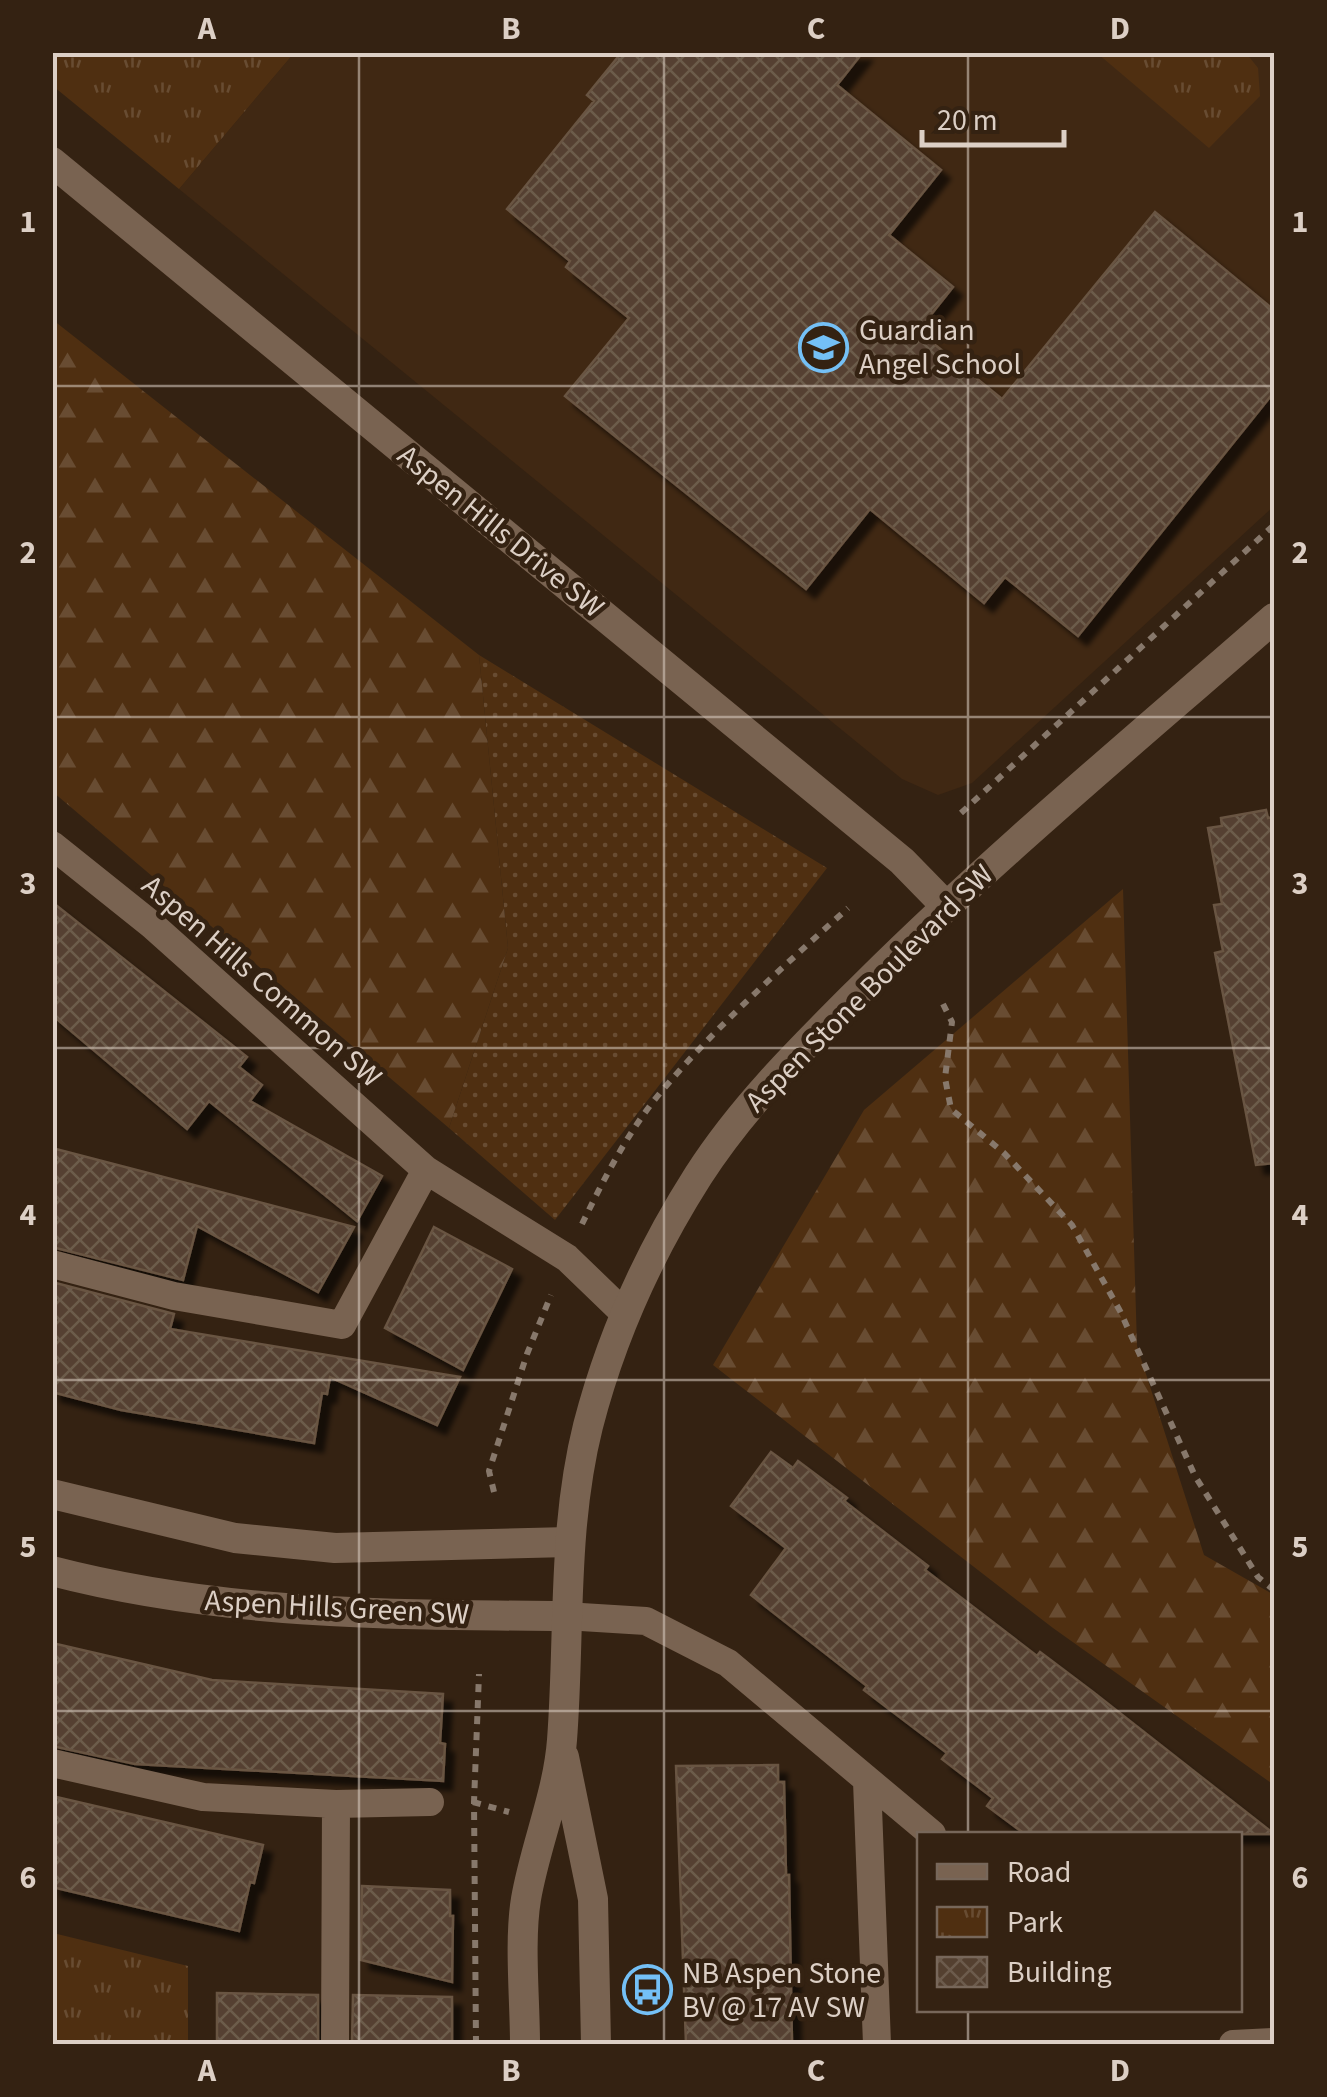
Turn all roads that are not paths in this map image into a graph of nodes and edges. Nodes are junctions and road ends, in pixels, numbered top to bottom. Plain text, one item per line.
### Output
1 (52, 162) edge
2 (1274, 618) edge
3 (52, 845) edge
4 (945, 905) junction
5 (426, 1170) junction
6 (52, 1264) edge
7 (625, 1314) junction
8 (52, 1494) edge
9 (569, 1542) junction
10 (52, 1571) edge
11 (565, 1616) junction
12 (562, 1745) junction
13 (52, 1762) edge
14 (868, 1780) junction
15 (430, 1802) road end
16 (336, 1804) junction
17 (930, 1832) edge
18 (1274, 2042) edge
19 (335, 2044) edge
20 (524, 2044) edge
21 (596, 2044) edge
22 (877, 2044) edge
23 (1233, 2044) edge

1 - 4 street, Aspen Hills Drive SW
2 - 4 street, Aspen Stone Boulevard SW
3 - 5 lane, Aspen Hills Common SW
4 - 7 street, Aspen Stone Boulevard SW
5 - 6 lane
5 - 7 lane, Aspen Hills Common SW
7 - 9 street, Aspen Stone Boulevard SW
8 - 9 street, Aspen Hills Green SW
9 - 11 street, Aspen Stone Boulevard SW
10 - 11 street, Aspen Hills Green SW
11 - 12 street, Aspen Stone Boulevard SW
11 - 14 lane
12 - 20 street, Aspen Stone Boulevard SW
12 - 21 street, Aspen Stone Boulevard SW
13 - 16 lane
14 - 17 lane
14 - 22 lane
15 - 16 lane
16 - 19 lane
18 - 23 lane

